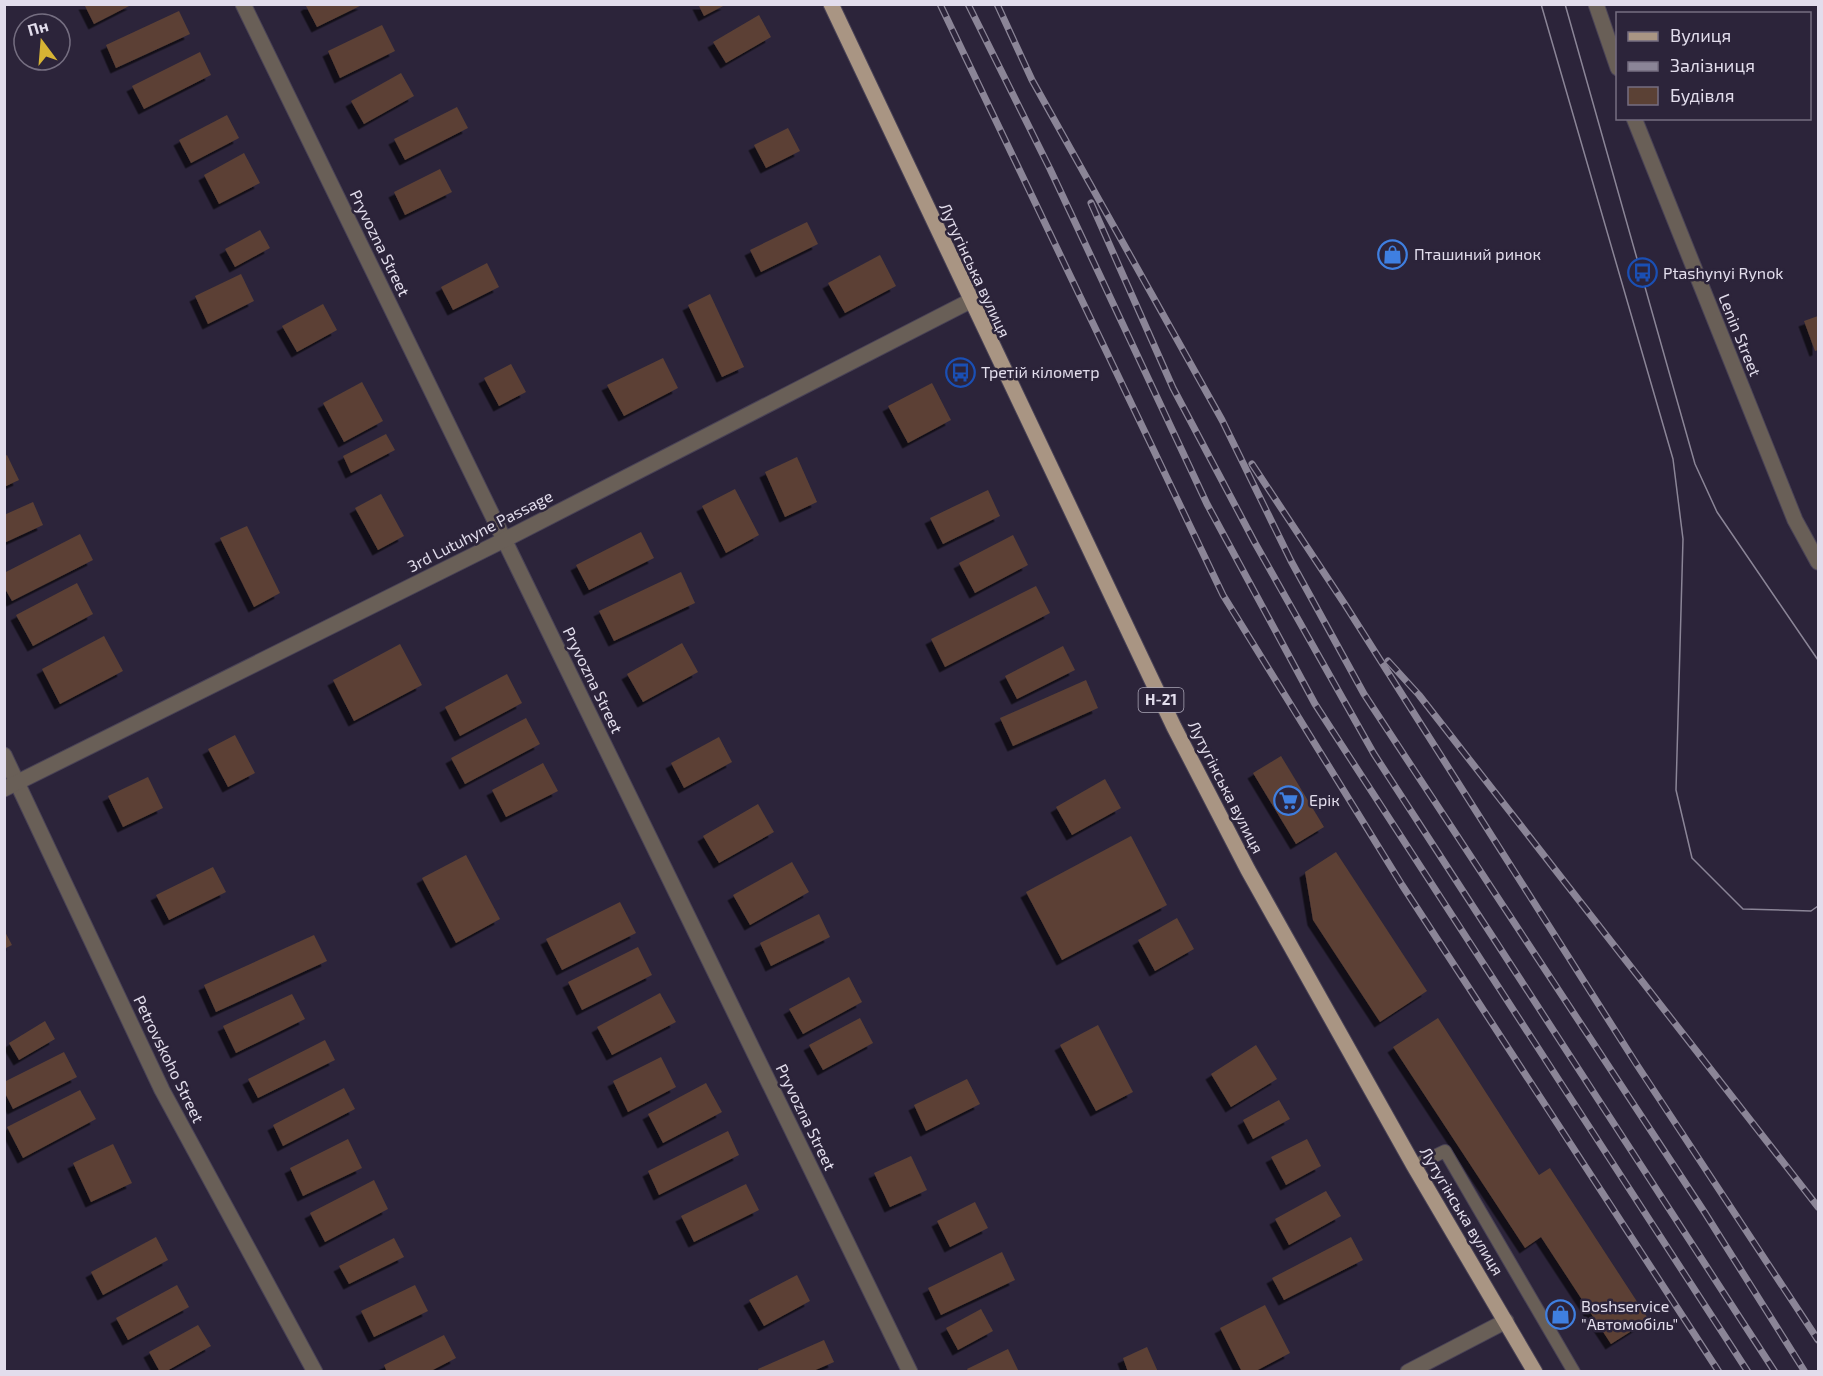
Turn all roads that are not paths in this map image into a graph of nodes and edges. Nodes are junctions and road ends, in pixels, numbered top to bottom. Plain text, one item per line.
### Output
1 (243, 4) edge
2 (831, 4) edge
3 (1596, 4) edge
4 (1616, 65) edge
5 (1635, 120) edge
6 (970, 301) junction
7 (504, 540) junction
8 (1818, 562) edge
9 (4, 754) edge
10 (11, 786) edge
11 (1414, 1166) junction
12 (1506, 1322) junction
13 (315, 1371) edge
14 (910, 1371) edge
15 (1408, 1371) edge
16 (1535, 1371) edge
17 (1574, 1371) edge

1 - 7 street, Pryvozna Street
2 - 6 main road, Лутугінська вулиця / Н-21
3 - 4 street
5 - 8 street, Lenin Street
6 - 7 street, 3rd Lutuhyne Passage
6 - 11 main road, Лутугінська вулиця / Н-21
7 - 10 street, 3rd Lutuhyne Passage
7 - 14 street, Pryvozna Street
9 - 10 street, Petrovskoho Street
10 - 13 street, Petrovskoho Street
11 - 12 main road, Лутугінська вулиця / Н-21
11 - 17 lane
12 - 15 street
12 - 16 main road, Лутугінська вулиця / Н-21

